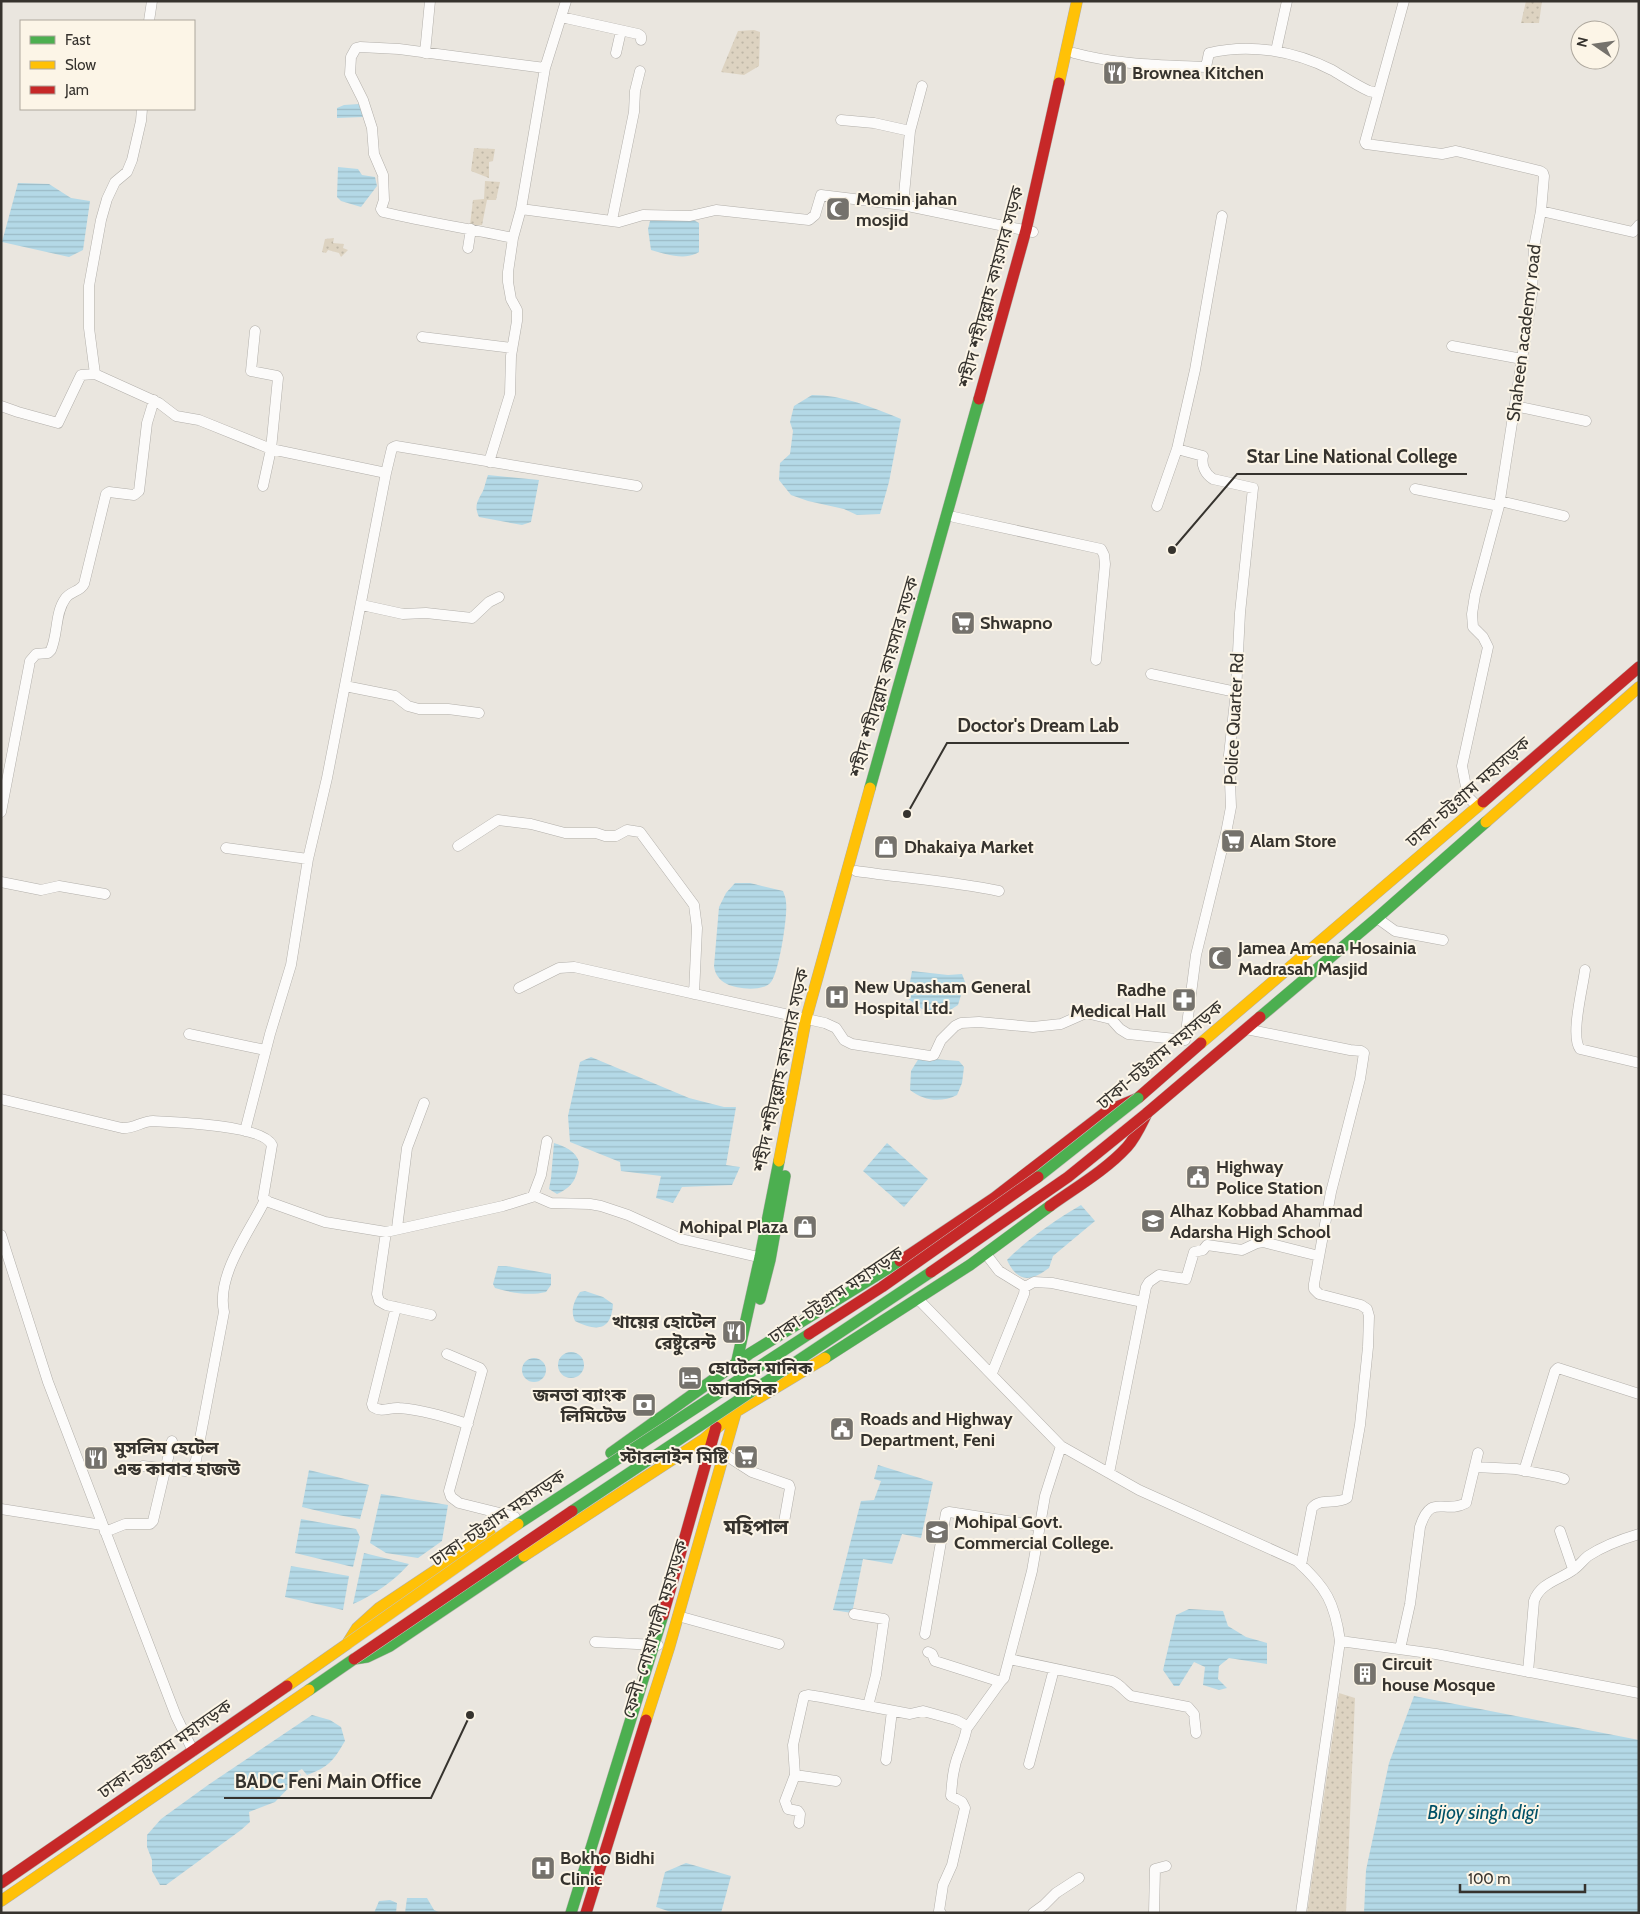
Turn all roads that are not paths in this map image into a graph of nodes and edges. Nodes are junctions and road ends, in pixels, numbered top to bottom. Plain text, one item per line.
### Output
1 (152, 1) edge
2 (430, 1) edge
3 (566, 1) edge
4 (1077, 1) edge
5 (1086, 1) edge
6 (1287, 1) edge
7 (1404, 1) edge
8 (561, 17) junction
9 (149, 20) edge
10 (622, 31) junction
11 (641, 40) dead end
12 (1276, 51) junction
13 (425, 53) junction
14 (616, 53) dead end
15 (1074, 53) junction
16 (545, 68) junction
17 (640, 72) dead end
18 (922, 86) dead end
19 (1378, 93) junction
20 (142, 110) edge
21 (841, 120) dead end
22 (910, 131) junction
23 (903, 205) junction
24 (521, 209) junction
25 (1541, 211) junction
26 (1222, 216) dead end
27 (612, 220) junction
28 (1639, 225) edge
29 (470, 229) junction
30 (1029, 231) junction
31 (513, 238) junction
32 (468, 248) dead end
33 (255, 331) dead end
34 (422, 337) dead end
35 (1452, 346) dead end
36 (512, 348) junction
37 (1522, 359) junction
38 (95, 374) junction
39 (154, 400) junction
40 (1, 406) edge
41 (1515, 406) junction
42 (1586, 421) dead end
43 (271, 449) junction
44 (1177, 449) junction
45 (489, 462) junction
46 (386, 473) junction
47 (263, 486) dead end
48 (637, 486) dead end
49 (1415, 489) dead end
50 (1500, 504) junction
51 (1156, 506) dead end
52 (1564, 516) dead end
53 (954, 517) junction
54 (499, 596) dead end
55 (362, 605) junction
56 (1096, 660) dead end
57 (1639, 667) edge
58 (1151, 674) dead end
59 (345, 686) junction
60 (1639, 687) edge
61 (1236, 692) junction
62 (480, 713) dead end
63 (1478, 807) junction
64 (1, 812) edge
65 (458, 846) dead end
66 (226, 848) dead end
67 (308, 859) junction
68 (856, 871) junction
69 (1, 882) edge
70 (1000, 891) dead end
71 (105, 894) dead end
72 (1377, 918) junction
73 (1443, 940) dead end
74 (1585, 970) dead end
75 (519, 988) dead end
76 (694, 994) junction
77 (810, 1020) junction
78 (1246, 1029) junction
79 (189, 1034) dead end
80 (266, 1050) junction
81 (1639, 1064) edge
82 (1138, 1098) junction
83 (1, 1099) edge
84 (424, 1103) dead end
85 (1147, 1113) junction
86 (245, 1131) junction
87 (547, 1141) dead end
88 (532, 1196) junction
89 (265, 1200) junction
90 (397, 1228) junction
91 (386, 1232) junction
92 (1, 1235) edge
93 (986, 1254) junction
94 (1319, 1256) junction
95 (765, 1258) junction
96 (1025, 1287) junction
97 (918, 1299) junction
98 (1143, 1302) junction
99 (396, 1307) junction
100 (431, 1315) dead end
101 (447, 1354) dead end
102 (749, 1354) junction
103 (736, 1365) junction
104 (992, 1373) junction
105 (1639, 1394) edge
106 (737, 1411) junction
107 (468, 1424) junction
108 (716, 1427) junction
109 (172, 1441) dead end
110 (1061, 1446) junction
111 (1478, 1453) dead end
112 (724, 1454) junction
113 (143, 1466) dead end
114 (1475, 1466) junction
115 (164, 1470) junction
116 (1524, 1471) junction
117 (1109, 1473) junction
118 (1564, 1479) dead end
119 (1, 1509) edge
120 (515, 1517) junction
121 (784, 1522) dead end
122 (1040, 1526) junction
123 (103, 1528) junction
124 (1560, 1531) dead end
125 (1639, 1534) edge
126 (1301, 1565) junction
127 (1574, 1570) junction
128 (854, 1614) dead end
129 (678, 1616) junction
130 (925, 1634) dead end
131 (596, 1642) dead end
132 (1340, 1642) junction
133 (347, 1644) junction
134 (779, 1644) dead end
135 (654, 1645) junction
136 (669, 1648) junction
137 (1400, 1649) junction
138 (928, 1652) dead end
139 (354, 1659) junction
140 (1009, 1659) junction
141 (1054, 1669) junction
142 (1528, 1672) junction
143 (1001, 1681) junction
144 (1639, 1693) edge
145 (868, 1706) junction
146 (892, 1711) junction
147 (967, 1728) junction
148 (1196, 1733) dead end
149 (193, 1751) junction
150 (886, 1760) dead end
151 (1029, 1764) dead end
152 (795, 1775) junction
153 (836, 1781) dead end
154 (799, 1823) dead end
155 (1166, 1866) dead end
156 (1079, 1878) dead end
157 (1, 1883) edge
158 (1, 1901) edge
159 (571, 1913) edge
160 (586, 1913) edge
161 (941, 1913) edge
162 (1033, 1913) edge
163 (1154, 1913) edge
164 (1302, 1913) edge

1 - 9 street
2 - 13 street
3 - 8 street
4 - 30 main road, শহীদ শহীদুল্লাহ কায়সার সড়ক
5 - 15 main road, শহীদ শহীদুল্লাহ কায়সার সড়ক
6 - 12 street
7 - 19 street, Shaheen academy road
8 - 10 street
8 - 16 street
10 - 11 street
10 - 14 street
12 - 15 street
12 - 19 street
13 - 16 street
13 - 29 street
15 - 30 main road, শহীদ শহীদুল্লাহ কায়সার সড়ক
16 - 24 street
17 - 27 street
18 - 22 street
19 - 25 street, Shaheen academy road
20 - 38 street
21 - 22 street
22 - 23 street
23 - 27 street
23 - 30 street
24 - 27 street
24 - 31 street
25 - 28 street
25 - 37 street, Shaheen academy road
26 - 44 street
29 - 31 street
29 - 32 street
30 - 53 main road, শহীদ শহীদুল্লাহ কায়সার সড়ক
30 - 77 main road, শহীদ শহীদুল্লাহ কায়সার সড়ক
31 - 36 street
33 - 43 street
34 - 36 street
35 - 37 street
36 - 45 street
37 - 41 street, Shaheen academy road
38 - 39 street
38 - 40 street
39 - 43 street
39 - 64 street
41 - 42 street
41 - 50 street, Shaheen academy road
43 - 46 street
43 - 47 street
44 - 51 street
44 - 61 street, Police Quarter Rd
45 - 46 street
45 - 48 street
46 - 55 street
49 - 50 street
50 - 52 street
50 - 63 street, Shaheen academy road
53 - 56 street
53 - 68 main road, শহীদ শহীদুল্লাহ কায়সার সড়ক
54 - 55 street
55 - 59 street
57 - 63 main road, ঢাকা-চট্টগ্রাম মহাসড়ক
58 - 61 street
59 - 62 street
59 - 67 street
60 - 72 main road, ঢাকা-চট্টগ্রাম মহাসড়ক
61 - 77 street, Police Quarter Rd
63 - 82 main road, ঢাকা-চট্টগ্রাম মহাসড়ক
65 - 76 street
66 - 67 street
67 - 80 street
68 - 70 street
68 - 77 main road, শহীদ শহীদুল্লাহ কায়সার সড়ক
69 - 71 street
72 - 73 street
72 - 78 main road, ঢাকা-চট্টগ্রাম মহাসড়ক
74 - 81 street
75 - 76 street
76 - 77 street
77 - 95 main road, শহীদ শহীদুল্লাহ কায়সার সড়ক
78 - 85 main road, ঢাকা-চট্টগ্রাম মহাসড়ক
78 - 94 street
79 - 80 street
80 - 86 street
82 - 102 main road
82 - 133 main road, ঢাকা-চট্টগ্রাম মহাসড়ক, bridge
83 - 86 street
84 - 90 street
85 - 93 main road
85 - 139 main road, ঢাকা-চট্টগ্রাম মহাসড়ক, bridge
86 - 89 street
87 - 88 street
88 - 90 street
88 - 95 street
89 - 91 street
89 - 115 street
90 - 91 street
91 - 99 street
92 - 123 street
93 - 96 street
93 - 97 main road
94 - 98 street
94 - 126 street
95 - 102 main road, শহীদ শহীদুল্লাহ কায়সার সড়ক
95 - 103 main road, শহীদ শহীদুল্লাহ কায়সার সড়ক
96 - 98 street
96 - 104 street
97 - 104 street
97 - 106 main road
98 - 117 street
99 - 100 street
99 - 107 street
101 - 107 street
102 - 103 main road
102 - 106 main road, ফেনী-নোয়াখালী মহাসড়ক
103 - 108 main road, ফেনী-নোয়াখালী মহাসড়ক
103 - 120 main road
104 - 110 street
105 - 116 street
106 - 108 main road
106 - 112 main road, ফেনী-নোয়াখালী মহাসড়ক
107 - 120 street
108 - 135 main road, ফেনী-নোয়াখালী মহাসড়ক
108 - 139 main road
109 - 115 street
110 - 117 street
110 - 122 street
111 - 114 street
112 - 121 street
112 - 129 main road, ফেনী-নোয়াখালী মহাসড়ক
113 - 115 street
114 - 116 street
114 - 137 street
115 - 123 street
116 - 118 street
117 - 126 street
119 - 123 street
120 - 133 main road
122 - 130 street
122 - 140 street
123 - 149 street
124 - 127 street
125 - 127 street
126 - 132 street
127 - 142 street
128 - 145 street
129 - 134 street
129 - 136 main road, ফেনী-নোয়াখালী মহাসড়ক
131 - 135 street
132 - 137 street
132 - 164 street
133 - 149 main road, ঢাকা-চট্টগ্রাম মহাসড়ক
135 - 136 street
135 - 159 main road, ফেনী-নোয়াখালী মহাসড়ক
136 - 160 main road, ফেনী-নোয়াখালী মহাসড়ক
137 - 142 street
138 - 143 street
139 - 158 main road, ঢাকা-চট্টগ্রাম মহাসড়ক
140 - 141 street
140 - 143 street
141 - 148 street
141 - 151 street
142 - 144 street
143 - 147 street
145 - 146 street
145 - 152 street
146 - 147 street
146 - 150 street
147 - 161 street
149 - 157 main road, ঢাকা-চট্টগ্রাম মহাসড়ক
152 - 153 street
152 - 154 street
155 - 163 street
156 - 162 street

